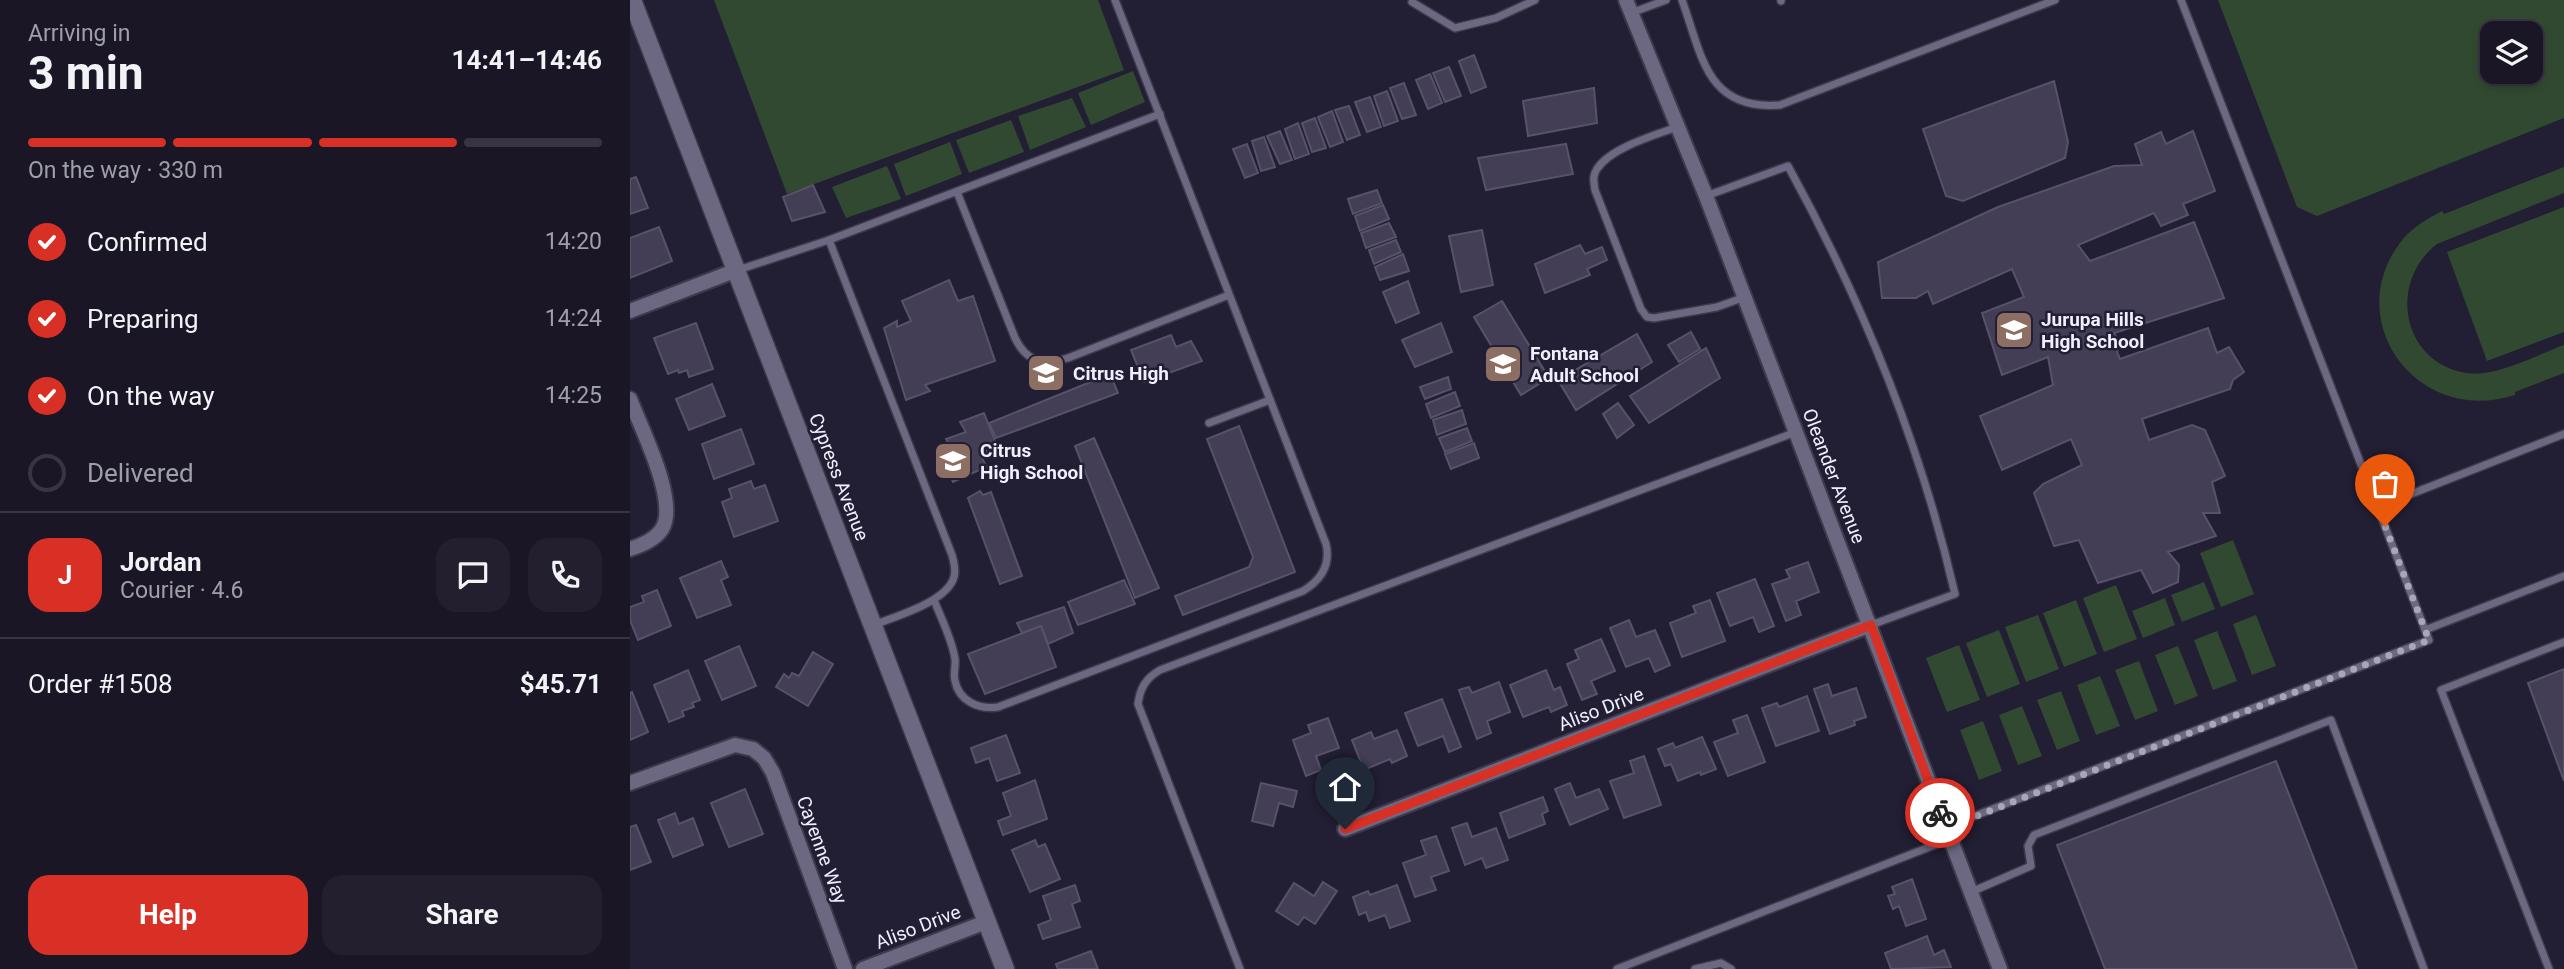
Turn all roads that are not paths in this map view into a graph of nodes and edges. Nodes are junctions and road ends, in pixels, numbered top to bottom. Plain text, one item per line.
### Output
1 (632, 0) edge
2 (1115, 0) edge
3 (1535, 0) edge
4 (1666, 0) edge
5 (1682, 0) edge
6 (2055, 0) edge
7 (2181, 0) edge
8 (1412, 2) dead end
9 (1629, 7) edge
10 (1160, 114) junction
11 (1678, 127) junction
12 (957, 192) junction
13 (1706, 197) junction
14 (829, 240) junction
15 (737, 270) junction
16 (1229, 295) junction
17 (1745, 297) junction
18 (630, 311) edge
19 (630, 400) edge
20 (1270, 400) junction
21 (1209, 423) dead end
22 (1796, 431) junction
23 (2564, 434) edge
24 (2378, 507) junction
25 (630, 549) edge
26 (2564, 576) edge
27 (934, 600) junction
28 (873, 625) junction
29 (1871, 625) junction
30 (2425, 629) junction
31 (2564, 642) edge
32 (630, 783) edge
33 (1345, 829) dead end
34 (1948, 833) junction
35 (1970, 892) junction
36 (986, 922) junction
37 (845, 969) edge
38 (863, 969) edge
39 (1005, 969) edge
40 (1240, 969) edge
41 (1617, 969) edge
42 (1695, 969) edge
43 (1731, 969) edge
44 (2000, 969) edge
45 (2424, 969) edge
46 (2549, 969) edge

1 - 15 street, Cypress Avenue
2 - 10 lane
3 - 8 lane
4 - 9 lane
5 - 6 lane
7 - 24 lane
9 - 11 street, Oleander Avenue
10 - 12 lane
10 - 16 lane
11 - 13 street, Oleander Avenue
11 - 17 lane
12 - 14 lane
12 - 16 lane
13 - 17 street, Oleander Avenue
13 - 29 lane
14 - 15 lane
14 - 27 lane
15 - 18 street
15 - 28 street, Cypress Avenue
16 - 20 lane
17 - 22 street, Oleander Avenue
19 - 25 street
20 - 21 lane
20 - 27 lane
22 - 29 street, Oleander Avenue
22 - 40 lane
23 - 24 lane
24 - 30 lane
26 - 30 lane
27 - 28 lane
28 - 36 street, Cypress Avenue
29 - 33 street, Aliso Drive
29 - 34 street, Oleander Avenue
30 - 34 lane
31 - 46 lane
32 - 37 street, Cayenne Way
34 - 35 street, Oleander Avenue
34 - 41 lane
35 - 44 street, Oleander Avenue
35 - 45 lane
36 - 38 street, Aliso Drive
36 - 39 street, Cypress Avenue
42 - 43 lane

